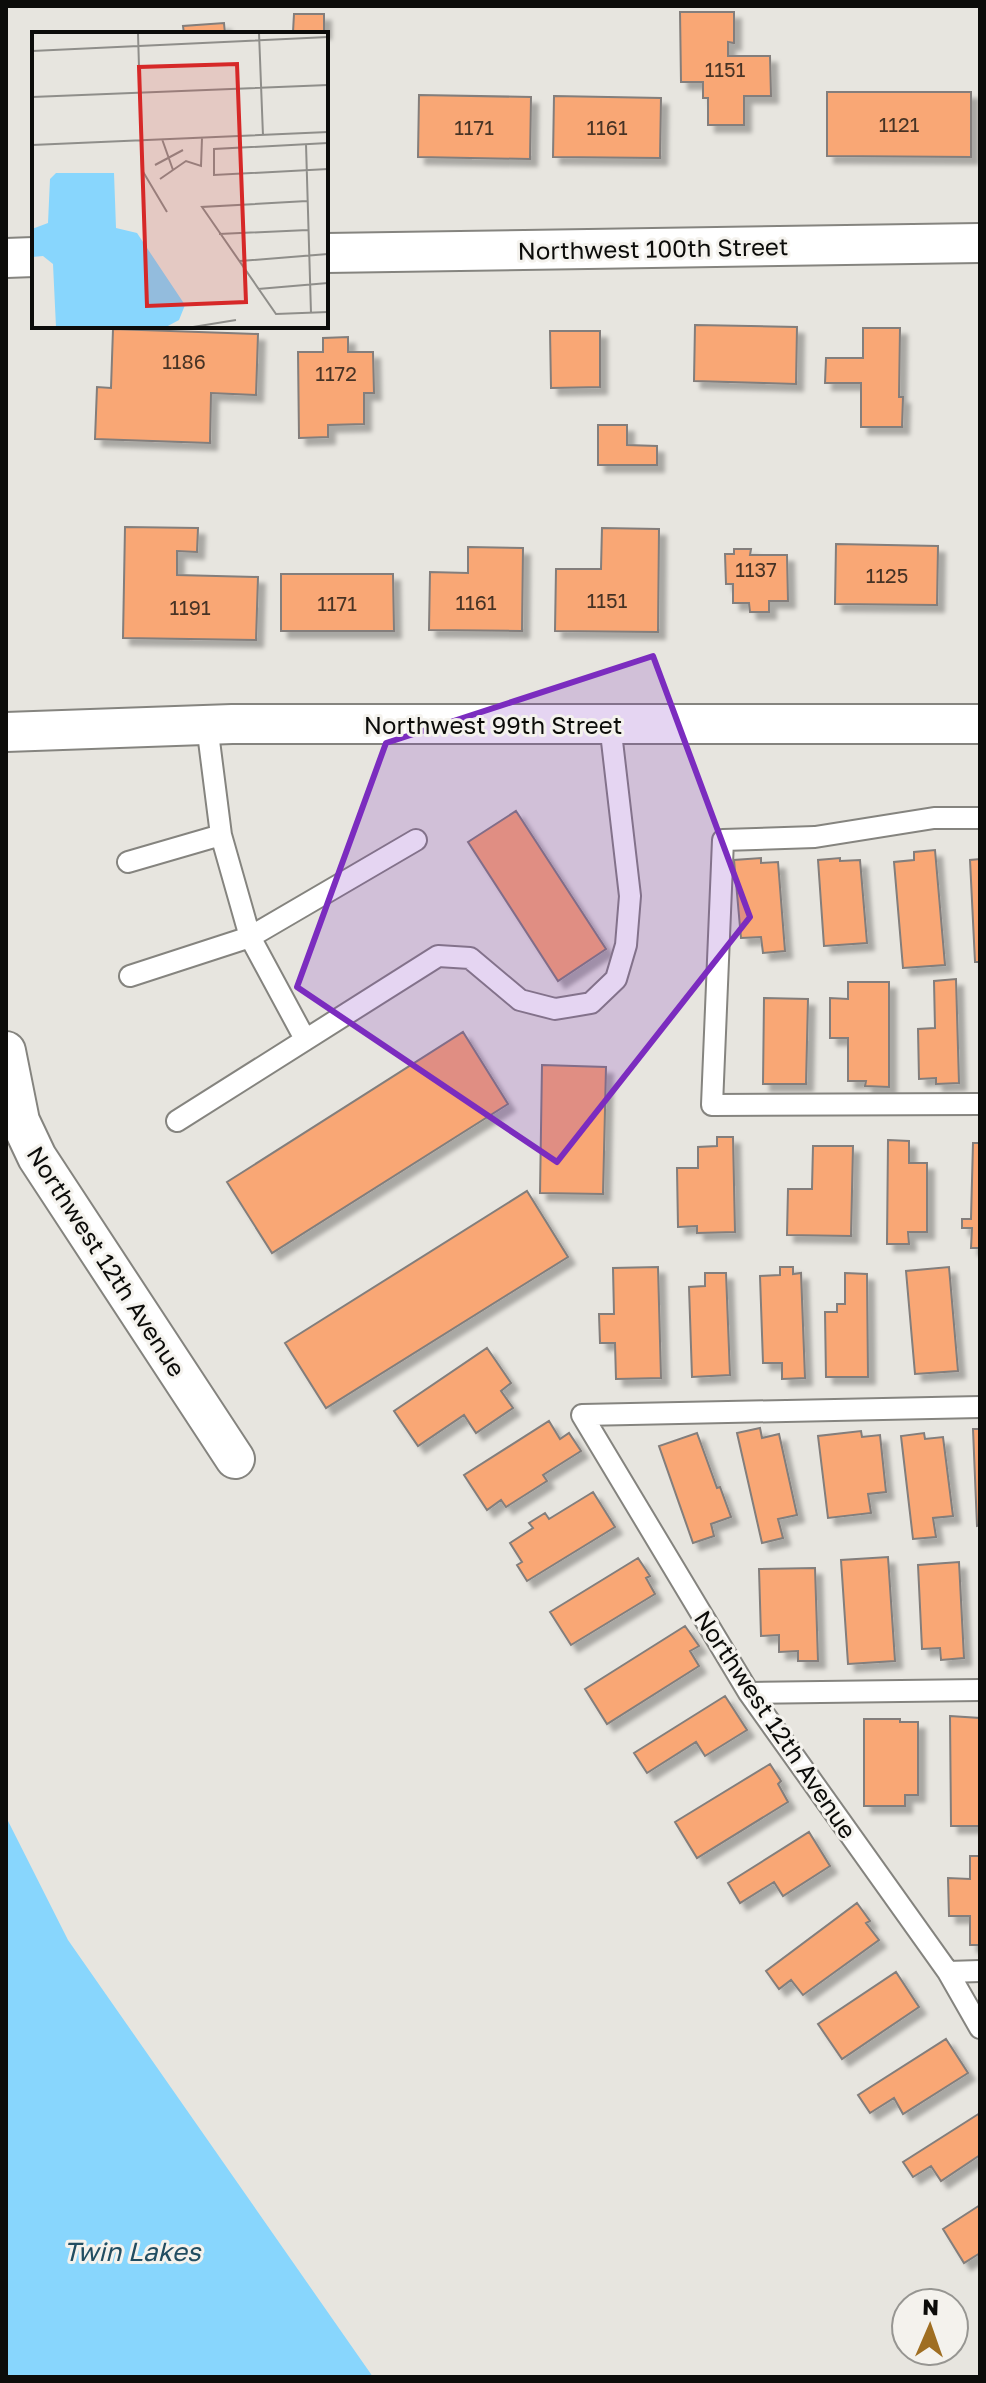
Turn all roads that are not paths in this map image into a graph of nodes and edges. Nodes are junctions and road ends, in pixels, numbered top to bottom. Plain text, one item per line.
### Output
1 (980, 243) edge
2 (328, 253) edge
3 (32, 257) edge
4 (6, 258) edge
5 (610, 724) junction
6 (980, 724) edge
7 (207, 725) junction
8 (6, 732) edge
9 (980, 818) edge
10 (221, 835) junction
11 (416, 840) dead end
12 (128, 862) dead end
13 (250, 937) junction
14 (130, 976) dead end
15 (305, 1039) junction
16 (6, 1051) edge
17 (980, 1104) edge
18 (177, 1121) dead end
19 (980, 1407) edge
20 (235, 1459) dead end
21 (980, 1690) edge
22 (749, 1693) junction
23 (980, 1971) edge
24 (948, 1972) junction
25 (980, 2028) edge

1 - 2 street, Northwest 100th Street
3 - 4 street
5 - 6 street, Northwest 99th Street
5 - 7 street, Northwest 99th Street
5 - 15 lane
7 - 8 street, Northwest 99th Street
7 - 10 lane
9 - 17 lane
10 - 12 lane
10 - 13 lane
11 - 13 lane
13 - 14 lane
13 - 15 lane
15 - 18 lane
16 - 20 street, Northwest 12th Avenue
19 - 22 lane, Northwest 12th Avenue
21 - 22 lane
22 - 24 lane, Northwest 12th Avenue
23 - 24 lane
24 - 25 lane, Northwest 12th Avenue

